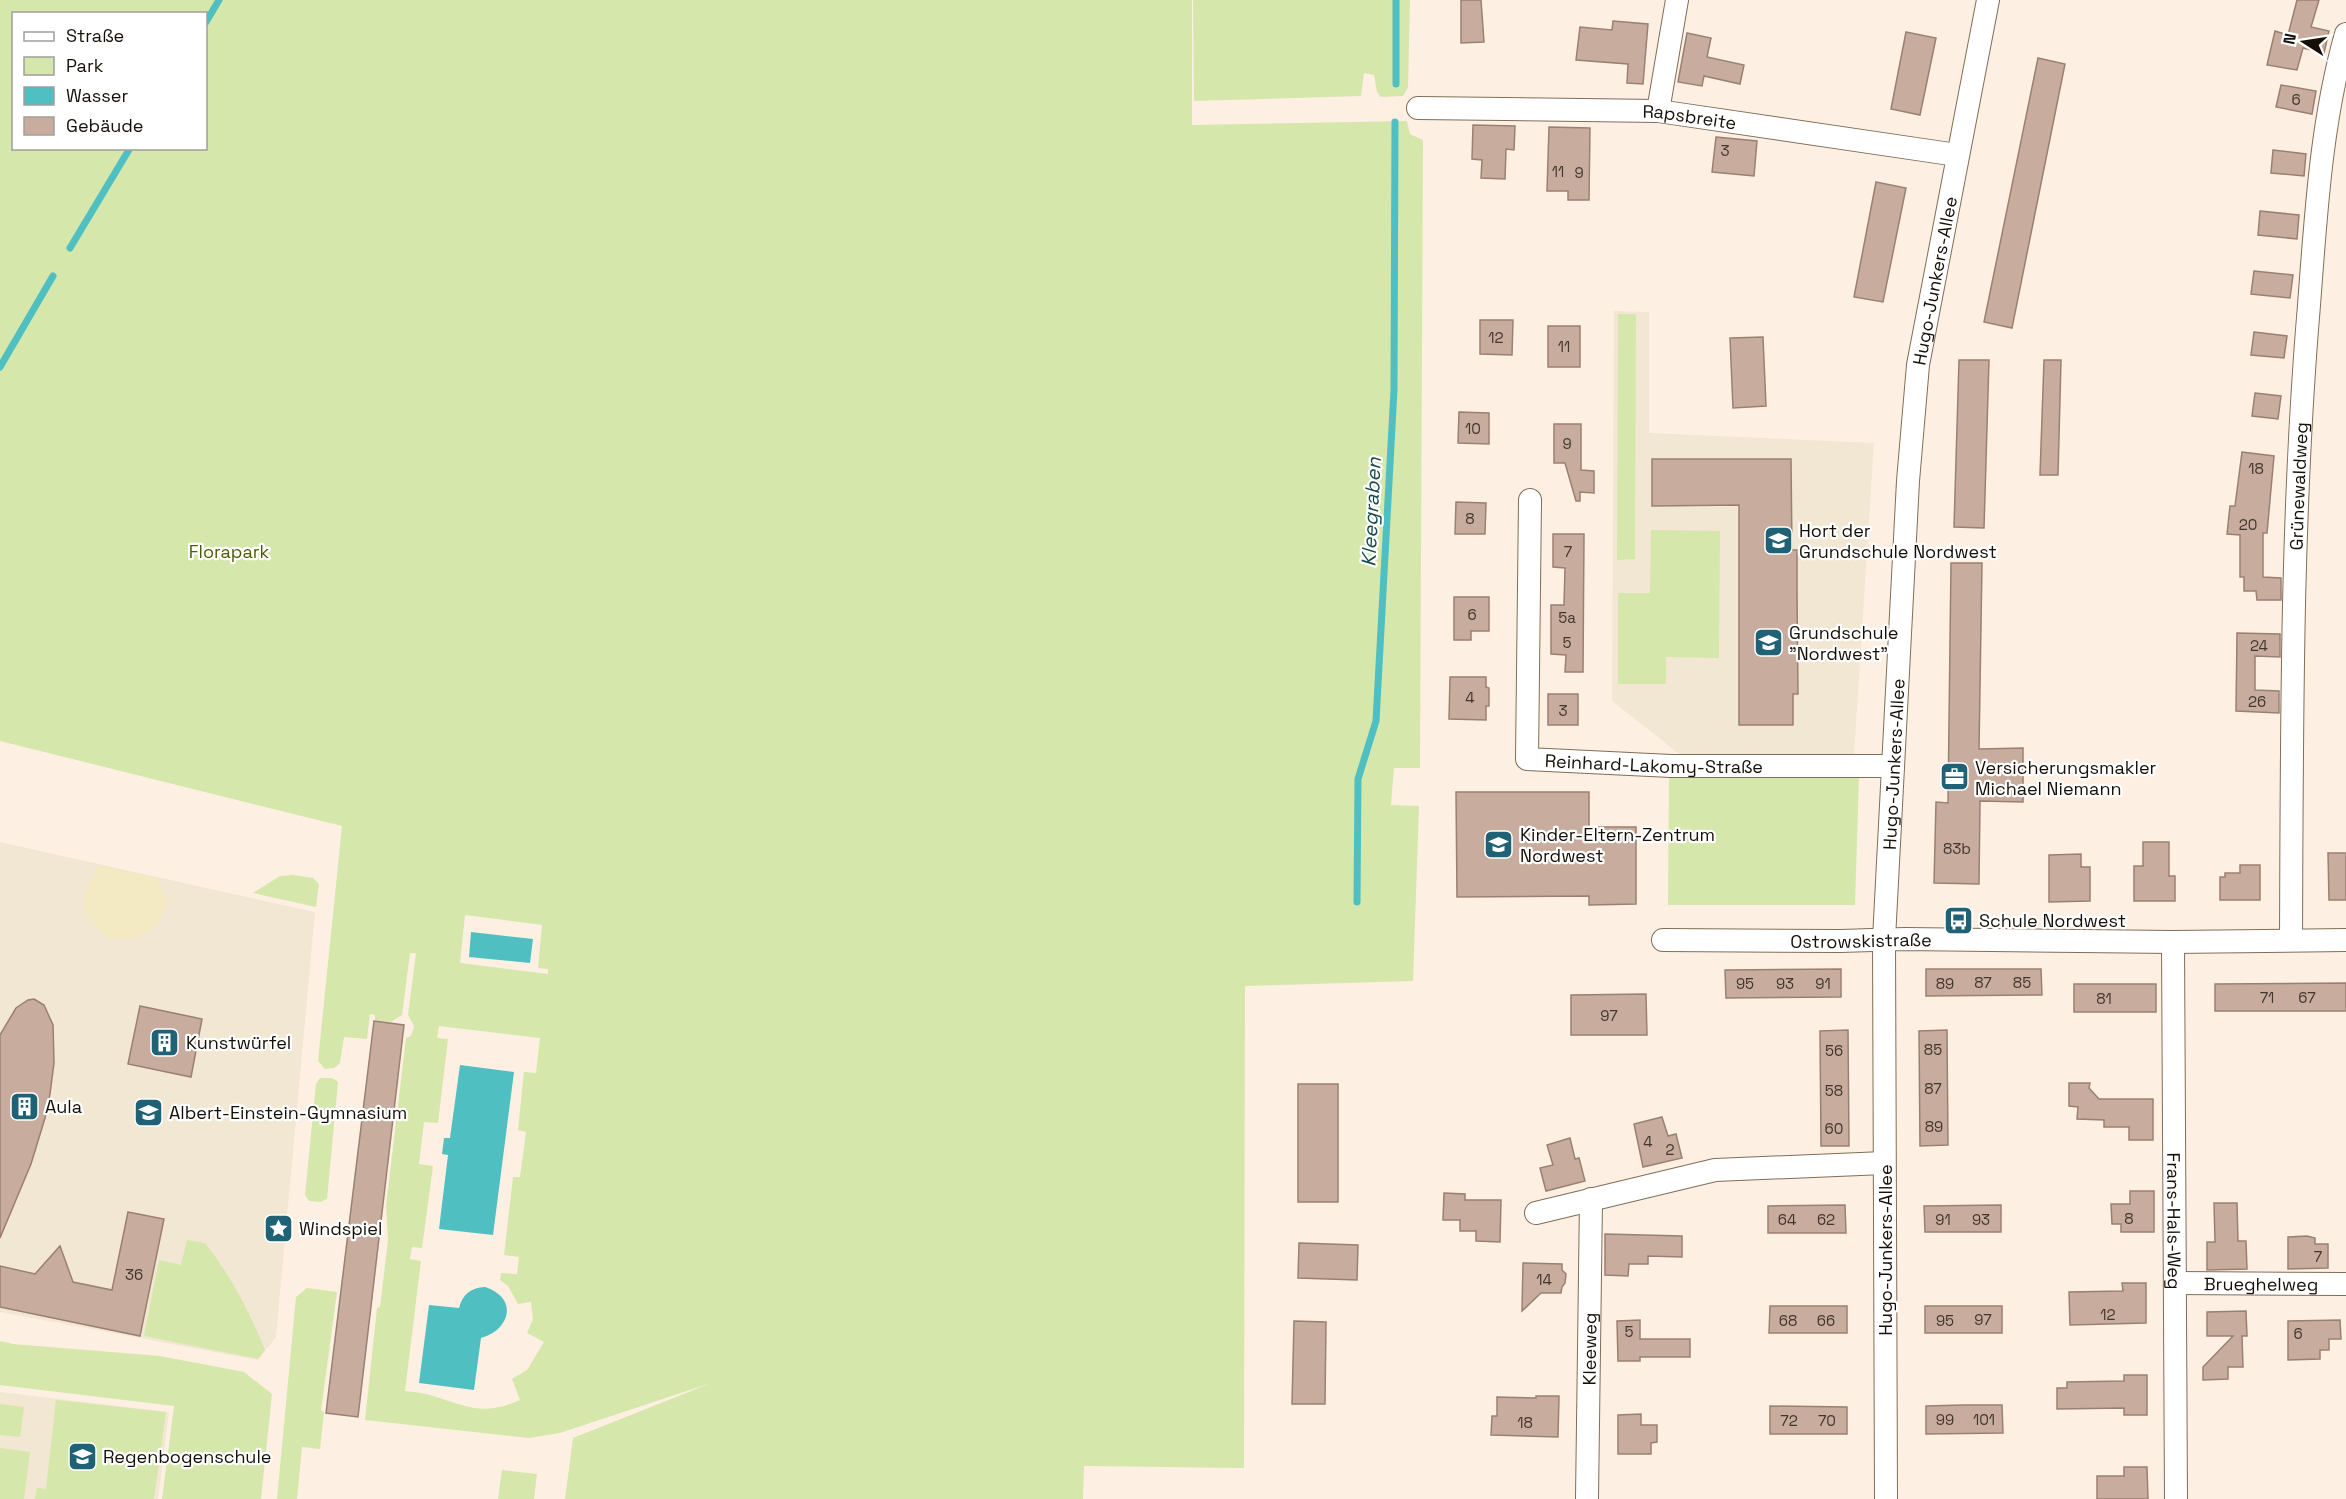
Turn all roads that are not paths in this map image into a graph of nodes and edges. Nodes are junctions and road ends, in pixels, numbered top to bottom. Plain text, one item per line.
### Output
1 (1677, 0) edge
2 (1988, 0) edge
3 (2346, 34) edge
4 (1418, 108) dead end
5 (1658, 111) junction
6 (1957, 155) junction
7 (1530, 500) dead end
8 (1893, 766) junction
9 (1884, 939) junction
10 (1663, 940) dead end
11 (2291, 940) junction
12 (2346, 940) edge
13 (2173, 942) junction
14 (1884, 1163) junction
15 (1591, 1199) junction
16 (1536, 1213) dead end
17 (2175, 1283) junction
18 (2346, 1284) edge
19 (1587, 1499) edge
20 (1886, 1499) edge
21 (2176, 1499) edge

1 - 5 street
2 - 6 street, Hugo-Junkers-Allee
3 - 11 street, Grünewaldweg
4 - 5 street, Rapsbreite
5 - 6 street, Rapsbreite
6 - 8 street, Hugo-Junkers-Allee
7 - 8 street, Reinhard-Lakomy-Straße
8 - 9 street, Hugo-Junkers-Allee
9 - 10 street, Ostrowskistraße
9 - 13 street, Ostrowskistraße
9 - 14 street, Hugo-Junkers-Allee
11 - 12 street, Ostrowskistraße
11 - 13 street, Ostrowskistraße
13 - 17 street, Frans-Hals-Weg
14 - 15 street
14 - 20 street, Hugo-Junkers-Allee
15 - 16 street
15 - 19 street, Kleeweg
17 - 18 street, Brueghelweg
17 - 21 street, Frans-Hals-Weg

